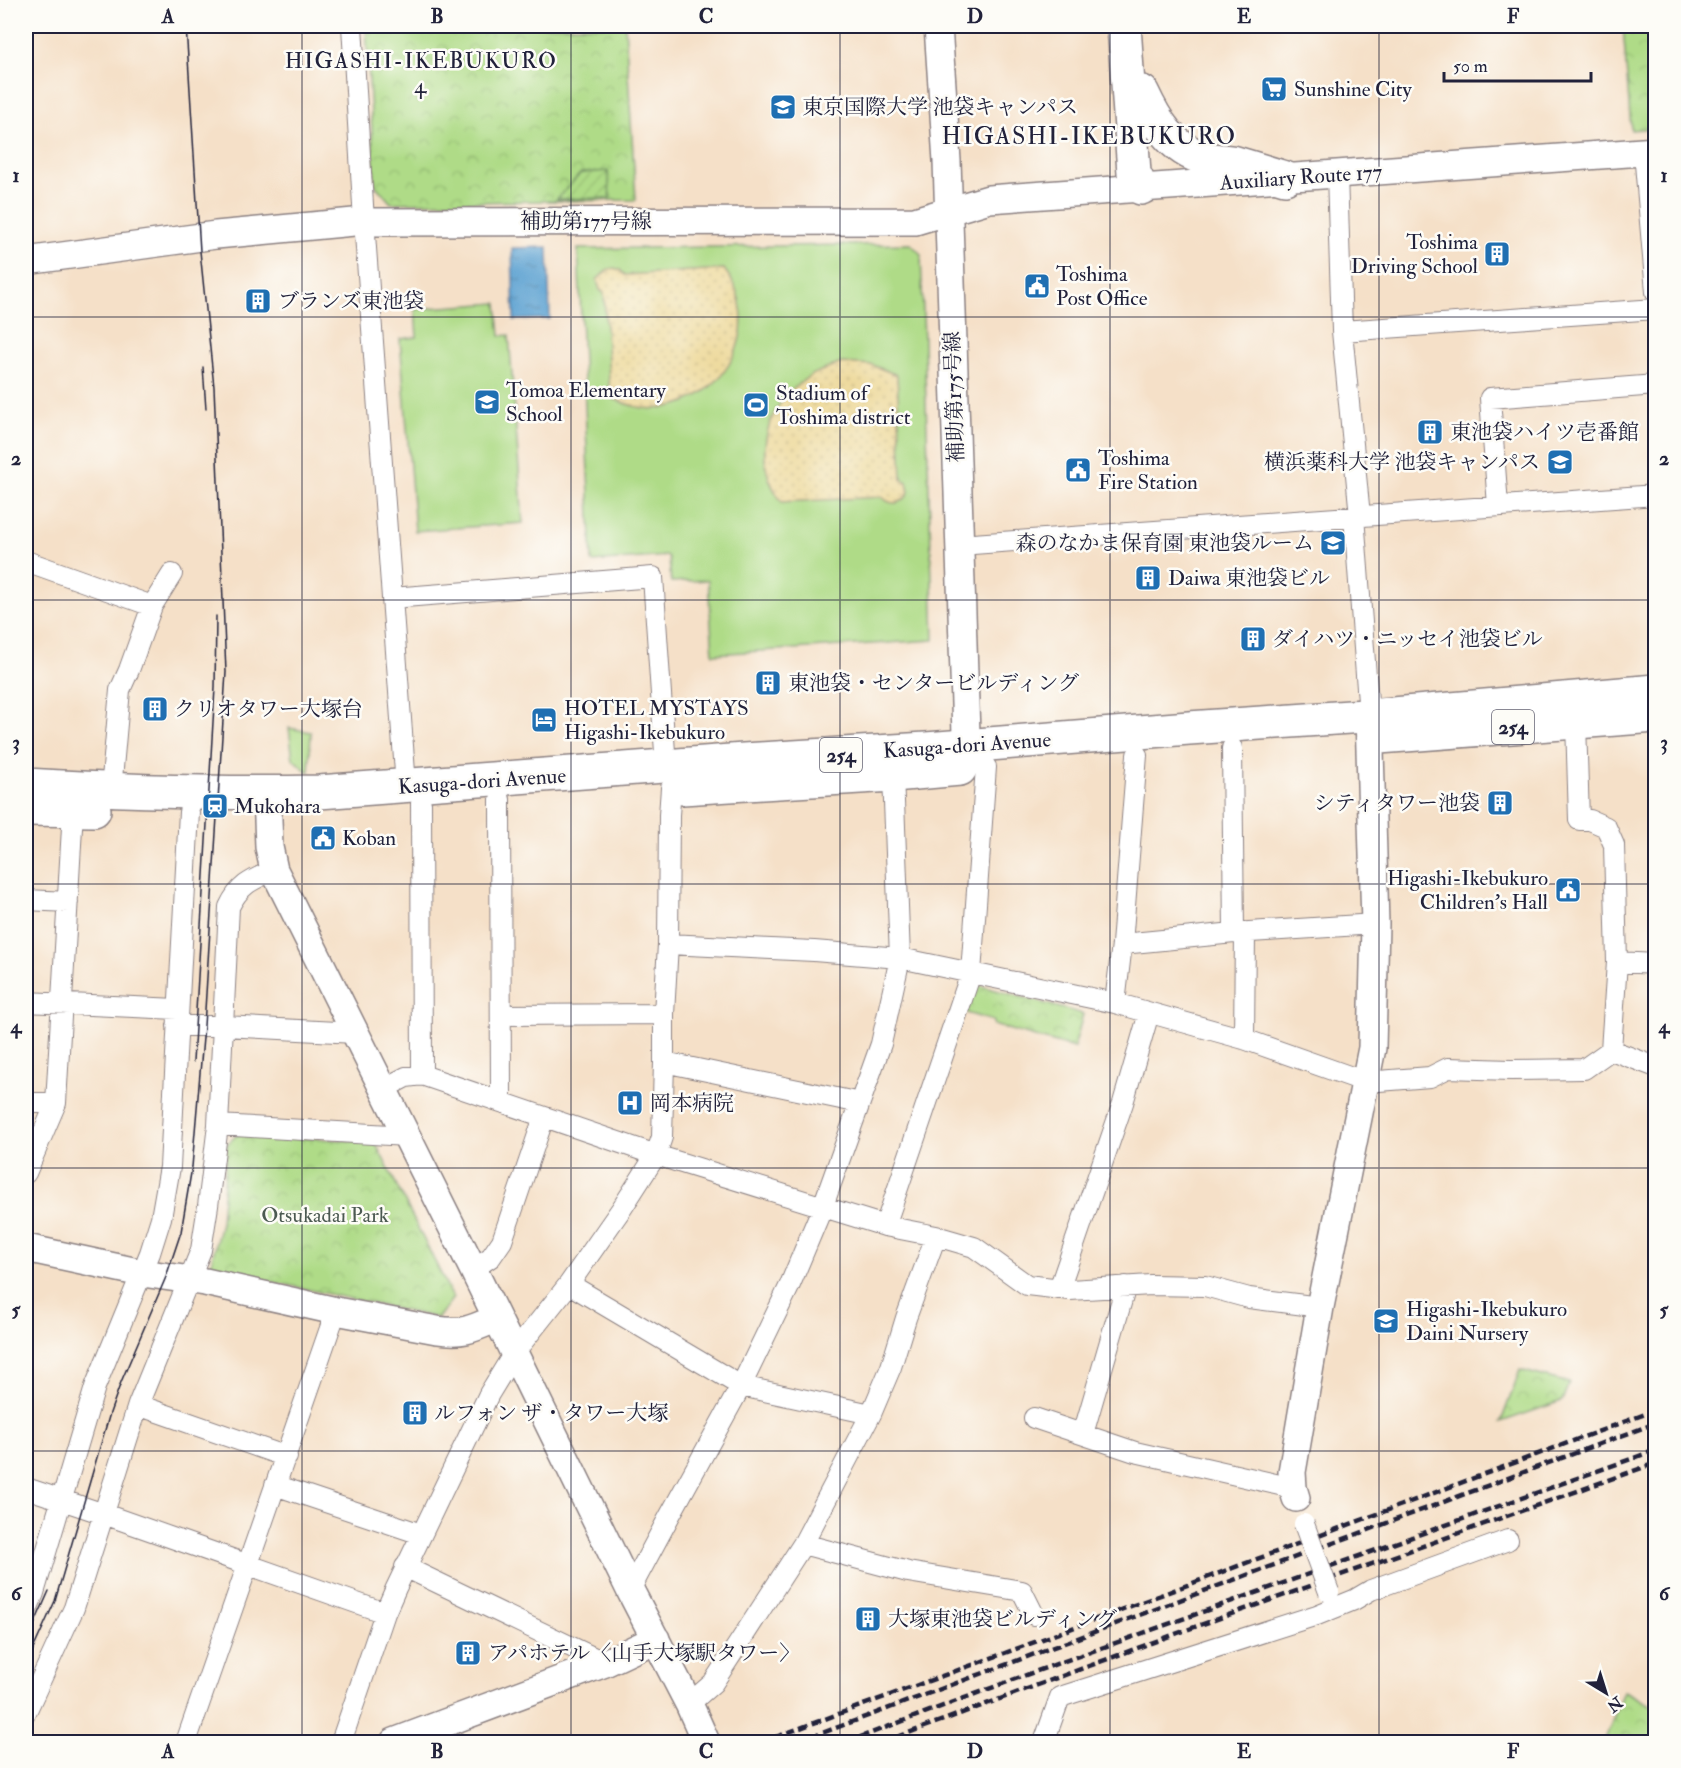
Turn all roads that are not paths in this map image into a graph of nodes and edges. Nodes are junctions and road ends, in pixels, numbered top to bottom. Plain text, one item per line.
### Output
1 (352, 26) edge
2 (938, 26) edge
3 (1124, 26) edge
4 (1138, 26) edge
5 (1142, 92) junction
6 (1650, 151) edge
7 (1336, 174) junction
8 (1285, 178) junction
9 (1141, 188) junction
10 (948, 211) junction
11 (364, 221) junction
12 (26, 261) edge
13 (1656, 292) edge
14 (1656, 309) edge
15 (1342, 331) junction
16 (1656, 385) edge
17 (1656, 495) edge
18 (1498, 506) junction
19 (1357, 516) junction
20 (959, 544) junction
21 (26, 561) edge
22 (172, 573) dead end
23 (392, 598) junction
24 (152, 606) junction
25 (1656, 691) edge
26 (1656, 716) edge
27 (1576, 722) junction
28 (1370, 727) junction
29 (1232, 748) junction
30 (1137, 754) junction
31 (973, 761) junction
32 (893, 775) junction
33 (669, 778) junction
34 (26, 785) edge
35 (111, 790) junction
36 (413, 795) junction
37 (500, 799) junction
38 (268, 803) junction
39 (26, 809) edge
40 (73, 810) junction
41 (189, 812) junction
42 (274, 870) junction
43 (26, 900) edge
44 (68, 902) junction
45 (1375, 924) junction
46 (1240, 933) junction
47 (668, 944) junction
48 (1122, 944) junction
49 (900, 958) junction
50 (1617, 962) junction
51 (1656, 964) edge
52 (970, 973) junction
53 (26, 1002) edge
54 (63, 1003) junction
55 (1115, 1003) junction
56 (1149, 1013) junction
57 (664, 1014) junction
58 (501, 1015) junction
59 (177, 1017) junction
60 (224, 1026) junction
61 (355, 1033) junction
62 (1244, 1039) junction
63 (1611, 1050) junction
64 (664, 1062) junction
65 (1656, 1067) edge
66 (422, 1075) junction
67 (1366, 1082) junction
68 (383, 1089) junction
69 (501, 1101) junction
70 (26, 1102) edge
71 (56, 1102) junction
72 (860, 1103) junction
73 (544, 1117) junction
74 (218, 1125) junction
75 (406, 1136) junction
76 (656, 1155) junction
77 (26, 1173) edge
78 (823, 1206) junction
79 (885, 1226) junction
80 (936, 1236) junction
81 (26, 1248) edge
82 (473, 1269) junction
83 (142, 1273) junction
84 (189, 1280) junction
85 (569, 1284) junction
86 (1126, 1286) junction
87 (1059, 1289) junction
88 (1320, 1307) junction
89 (336, 1311) junction
90 (497, 1318) junction
91 (514, 1353) junction
92 (741, 1386) junction
93 (138, 1405) junction
94 (871, 1414) junction
95 (1034, 1418) dead end
96 (1083, 1434) junction
97 (287, 1456) junction
98 (275, 1485) junction
99 (26, 1488) edge
100 (1294, 1493) junction
101 (61, 1501) junction
102 (104, 1514) junction
103 (421, 1534) junction
104 (1508, 1539) dead end
105 (803, 1544) junction
106 (248, 1566) junction
107 (405, 1567) junction
108 (630, 1590) junction
109 (1332, 1600) junction
110 (26, 1612) edge
111 (385, 1613) junction
112 (1034, 1615) dead end
113 (656, 1639) junction
114 (604, 1663) junction
115 (689, 1704) junction
116 (26, 1712) edge
117 (705, 1738) edge
118 (186, 1743) edge
119 (341, 1743) edge
120 (394, 1743) edge
121 (1044, 1743) edge

1 - 11 street
2 - 10 street, 補助第175号線
3 - 9 highway
4 - 5 highway
5 - 8 highway
5 - 9 highway
6 - 7 street, Auxiliary Route 177
6 - 13 street
7 - 8 street, Auxiliary Route 177
7 - 15 street
8 - 9 street, Auxiliary Route 177
9 - 10 street, Auxiliary Route 177
10 - 11 street, 補助第177号線
10 - 20 street, 補助第175号線
11 - 12 street, 補助第177号線
11 - 23 street
14 - 15 street
15 - 19 street
16 - 18 street
17 - 18 street
18 - 19 street
19 - 20 street
19 - 28 street
20 - 31 street, 補助第175号線
21 - 24 street
22 - 24 street
23 - 33 street
23 - 36 street
24 - 35 street
25 - 28 highway, Kasuga-dori Avenue / 254
26 - 27 highway, Kasuga-dori Avenue / 254
27 - 28 highway, Kasuga-dori Avenue / 254
27 - 50 street
28 - 29 highway, Kasuga-dori Avenue / 254
28 - 31 highway, Kasuga-dori Avenue / 254
28 - 45 street
29 - 30 highway, Kasuga-dori Avenue / 254
29 - 46 street
30 - 31 highway, Kasuga-dori Avenue / 254
30 - 48 street
31 - 32 highway, Kasuga-dori Avenue / 254
31 - 33 highway, Kasuga-dori Avenue / 254
31 - 52 street
32 - 33 highway, Kasuga-dori Avenue / 254
32 - 49 street
33 - 36 highway, Kasuga-dori Avenue / 254
33 - 37 highway, Kasuga-dori Avenue / 254
33 - 47 street
34 - 35 highway, Kasuga-dori Avenue / 254
35 - 38 highway, Kasuga-dori Avenue / 254
36 - 37 highway, Kasuga-dori Avenue / 254
36 - 38 highway, Kasuga-dori Avenue / 254
36 - 66 street
37 - 58 street
38 - 41 highway, Kasuga-dori Avenue / 254
38 - 42 street
39 - 40 highway, Kasuga-dori Avenue / 254
40 - 41 highway, Kasuga-dori Avenue / 254
40 - 44 street
41 - 59 street
42 - 60 street
42 - 61 street
43 - 44 street
44 - 54 street
45 - 46 street
45 - 67 street
46 - 48 street
46 - 62 street
47 - 49 street
47 - 57 street
48 - 55 street
49 - 52 street
49 - 72 street
50 - 51 street
50 - 63 street
52 - 55 street
52 - 79 street
53 - 54 street
54 - 59 street
54 - 71 street
55 - 56 street
56 - 62 street
56 - 87 street
57 - 58 street
57 - 64 street
58 - 69 street
59 - 60 street
59 - 83 street
60 - 61 street
60 - 74 street
61 - 68 street
62 - 67 street
63 - 65 street
63 - 67 street
64 - 72 street
64 - 76 street
66 - 68 street
66 - 69 street
67 - 88 street
68 - 75 street
69 - 73 street
70 - 71 street
71 - 77 street
72 - 78 street
73 - 76 street
73 - 82 street
74 - 75 street
74 - 84 street
75 - 82 street
76 - 78 street
76 - 85 street
78 - 79 street
78 - 92 street
79 - 80 street
80 - 87 street
80 - 94 street
81 - 83 street
82 - 90 street
83 - 84 street
83 - 101 street
84 - 89 street
84 - 93 street
85 - 91 street
85 - 92 street
86 - 87 street
86 - 88 street
86 - 96 street
88 - 100 street
89 - 90 street
89 - 97 street
90 - 91 street
91 - 103 street
91 - 108 street
92 - 94 street
92 - 108 street
93 - 97 street
93 - 102 street
94 - 105 street
95 - 96 street
96 - 100 street
97 - 98 street
98 - 103 street
98 - 106 street
99 - 101 street
100 - 109 street, bridge
101 - 102 street
101 - 110 street
102 - 106 street
102 - 116 street
103 - 107 street
104 - 109 street
105 - 112 street
105 - 115 street
106 - 111 street
106 - 118 street
107 - 111 street
107 - 114 street
108 - 113 street
109 - 121 street
111 - 119 street
113 - 114 street
113 - 115 street
114 - 120 street
115 - 117 street

